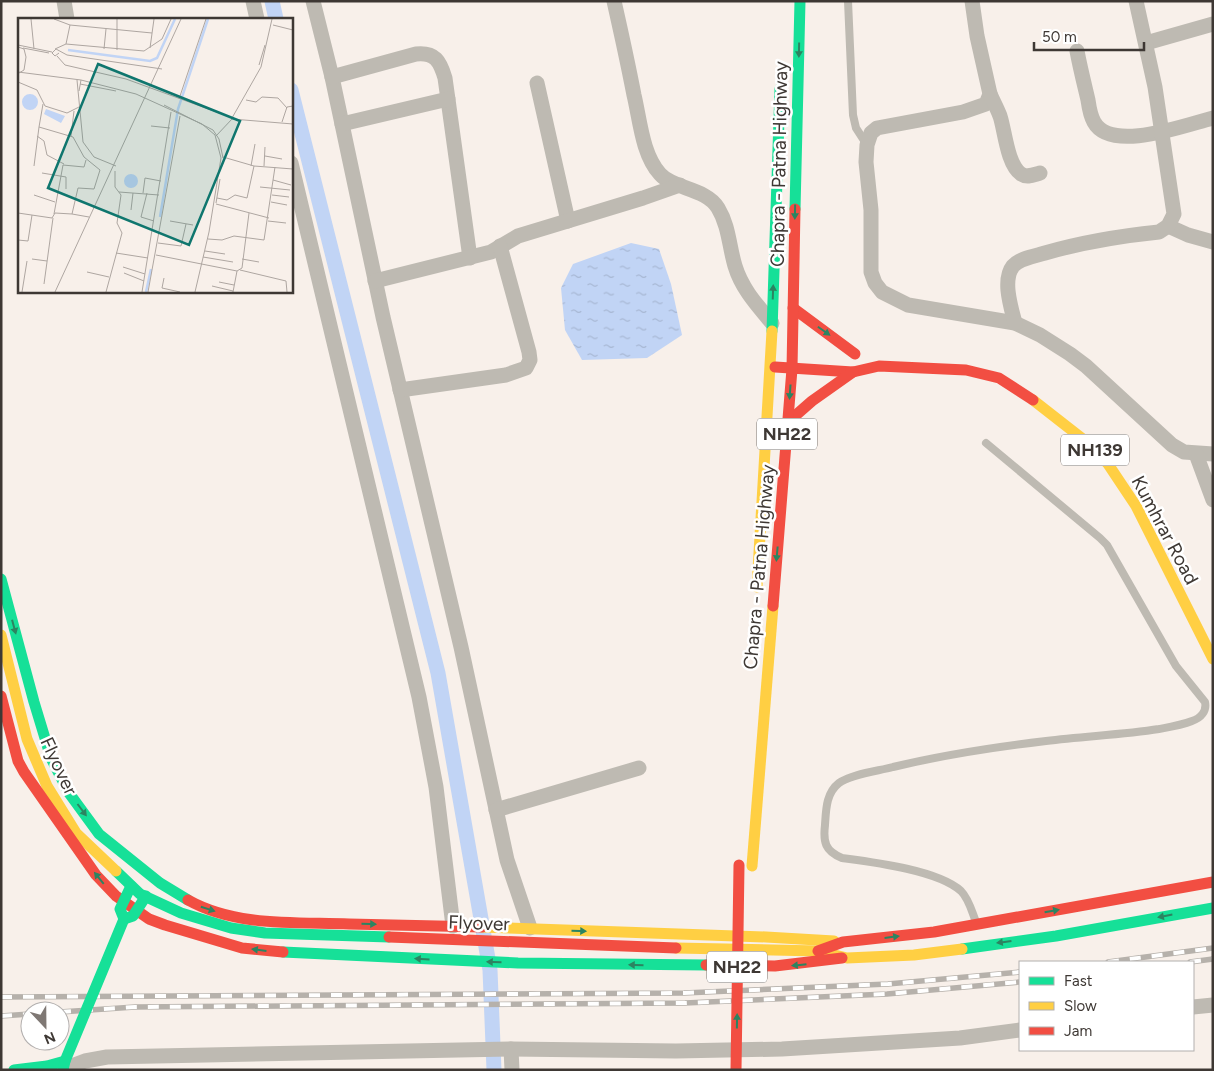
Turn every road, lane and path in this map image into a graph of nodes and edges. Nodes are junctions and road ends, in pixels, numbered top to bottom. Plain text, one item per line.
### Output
1 (64, 1) edge
2 (253, 1) edge
3 (312, 1) edge
4 (614, 1) edge
5 (800, 1) edge
6 (848, 1) edge
7 (972, 1) edge
8 (1136, 1) edge
9 (68, 18) edge
10 (257, 18) edge
11 (1213, 24) edge
12 (1146, 43) junction
13 (1077, 51) dead end
14 (332, 77) junction
15 (780, 79) dead end
16 (537, 83) dead end
17 (990, 94) junction
18 (448, 99) junction
19 (1213, 118) edge
20 (342, 124) junction
21 (1161, 131) junction
22 (867, 145) junction
23 (292, 166) edge
24 (1040, 173) dead end
25 (680, 184) junction
26 (568, 221) junction
27 (1168, 226) junction
28 (1213, 242) edge
29 (500, 246) junction
30 (470, 258) junction
31 (375, 281) junction
32 (793, 308) junction
33 (772, 322) junction
34 (1015, 323) junction
35 (772, 351) junction
36 (797, 352) junction
37 (837, 353) dead end
38 (855, 354) junction
39 (879, 366) junction
40 (771, 367) junction
41 (792, 369) junction
42 (853, 372) junction
43 (400, 390) junction
44 (788, 422) junction
45 (986, 443) dead end
46 (1196, 454) junction
47 (1213, 454) edge
48 (1213, 500) edge
49 (1, 579) edge
50 (756, 603) dead end
51 (1, 635) edge
52 (1213, 659) edge
53 (1, 696) edge
54 (8, 751) edge
55 (639, 768) dead end
56 (496, 810) junction
57 (739, 860) dead end
58 (752, 870) dead end
59 (1213, 882) edge
60 (131, 886) junction
61 (146, 896) junction
62 (1213, 908) edge
63 (124, 919) junction
64 (752, 924) dead end
65 (977, 925) junction
66 (459, 926) junction
67 (530, 928) junction
68 (843, 942) junction
69 (818, 951) junction
70 (847, 958) junction
71 (752, 972) dead end
72 (1213, 1005) edge
73 (1194, 1007) edge
74 (1019, 1030) edge
75 (751, 1041) dead end
76 (511, 1050) junction
77 (751, 1060) dead end
78 (84, 1066) edge
79 (63, 1067) edge
80 (14, 1070) edge
81 (512, 1070) edge
82 (736, 1070) edge

1 - 9 street
2 - 10 street
3 - 14 street
4 - 25 street
5 -> 32 main road, Chapra - Patna Highway / NH22
6 - 22 lane
7 - 17 street
8 - 12 street
11 - 12 street
12 - 21 street
13 - 21 street
14 - 18 street
14 - 20 street
33 -> 15 main road, Chapra - Patna Highway / NH22
16 - 26 street
17 - 22 street
17 - 24 street
18 - 20 street
18 - 30 street
19 - 21 street
20 - 31 street
21 - 27 street
22 - 34 street
23 - 66 street
25 - 26 street
25 - 33 street
26 - 29 street
27 - 28 street
27 - 34 street
29 - 30 street
29 - 43 street
30 - 31 street
31 - 43 street
32 - 36 main road, Chapra - Patna Highway / NH22
32 -> 38 main road
33 - 35 main road, Chapra - Patna Highway / NH22
34 - 46 street
35 - 36 main road
35 - 40 main road, Chapra - Patna Highway / NH22
36 - 41 main road, Chapra - Patna Highway / NH22
37 - 38 main road, Kumhrar Road / NH139
38 - 39 main road, Kumhrar Road / NH139
39 - 42 main road, Kumhrar Road / NH139
39 - 52 main road, Kumhrar Road / NH139
40 - 41 main road, Kumhrar Road / NH139
40 - 50 main road, Chapra - Patna Highway / NH22
41 - 42 main road, Kumhrar Road / NH139
41 -> 44 main road, Chapra - Patna Highway / NH22
42 - 44 main road
43 - 56 street
44 -> 58 main road, Chapra - Patna Highway / NH22
45 - 65 lane
46 - 47 street
46 - 48 street
49 -> 66 main road
51 - 60 main road, Flyover
53 - 54 main road
70 -> 54 main road
55 - 56 street
56 - 67 street
82 -> 57 main road, NH22, bridge
65 -> 59 main road
60 - 61 main road, Flyover
60 - 63 main road, bridge
61 - 63 main road, bridge
61 - 69 main road, Flyover
62 -> 70 main road
63 - 79 main road, bridge
64 - 71 main road, NH22
68 -> 65 main road
66 - 67 main road
67 -> 68 main road
68 - 69 main road, Flyover
69 - 70 main road, Flyover
72 - 73 street
74 - 76 street
75 - 77 main road
76 - 78 street
76 - 81 street
78 - 79 street
79 - 80 main road

